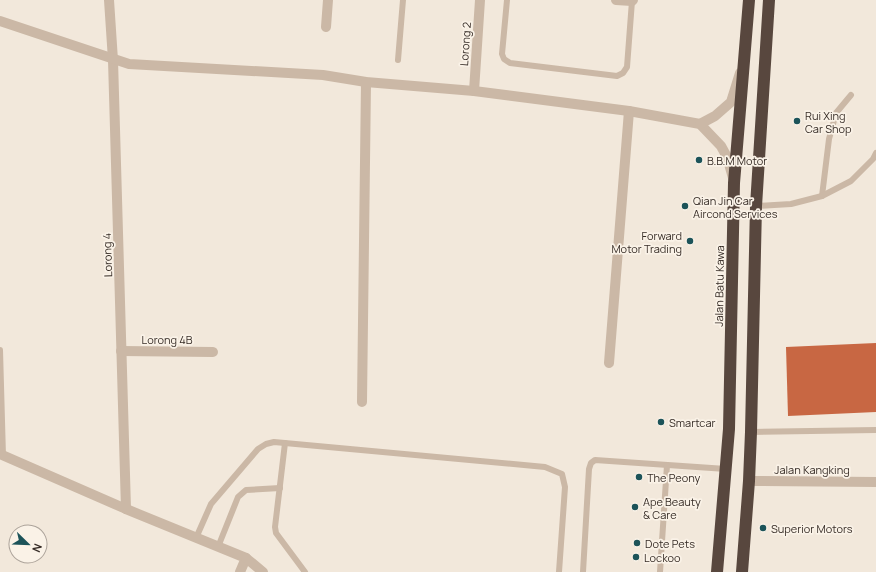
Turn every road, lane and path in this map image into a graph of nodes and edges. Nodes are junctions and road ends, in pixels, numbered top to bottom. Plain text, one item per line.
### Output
1 (109, 0) edge
2 (328, 0) edge
3 (403, 0) edge
4 (480, 0) edge
5 (506, 0) edge
6 (616, 0) edge
7 (749, 0) edge
8 (769, 0) edge
9 (632, 1) edge
10 (0, 21) edge
11 (326, 27) dead end
12 (745, 58) junction
13 (113, 60) junction
14 (398, 60) dead end
15 (366, 82) junction
16 (474, 91) junction
17 (851, 95) dead end
18 (629, 110) junction
19 (700, 124) junction
20 (876, 153) edge
21 (734, 183) junction
22 (822, 196) junction
23 (756, 206) junction
24 (0, 350) edge
25 (122, 351) junction
26 (213, 352) dead end
27 (609, 363) dead end
28 (362, 402) dead end
29 (876, 430) edge
30 (751, 432) junction
31 (285, 443) junction
32 (1, 456) edge
33 (667, 465) junction
34 (726, 469) junction
35 (749, 481) junction
36 (876, 482) edge
37 (280, 488) junction
38 (126, 509) junction
39 (196, 538) junction
40 (218, 547) junction
41 (246, 558) junction
42 (240, 572) edge
43 (263, 572) edge
44 (305, 572) edge
45 (559, 572) edge
46 (583, 572) edge
47 (660, 572) edge
48 (718, 572) edge
49 (742, 572) edge

1 - 13 street, Lorong 4
2 - 11 street
3 - 14 lane
4 - 16 street, Lorong 2
5 - 9 lane
6 - 9 street
7 - 12 highway, Jalan Batu Kawa
8 - 23 highway
10 - 13 street
12 - 19 street
12 - 21 highway, Jalan Batu Kawa
13 - 15 street
13 - 25 street, Lorong 4
15 - 16 street
15 - 28 street
16 - 18 street
17 - 22 lane
18 - 19 street
18 - 27 street
19 - 21 street
20 - 22 lane
21 - 34 highway, Jalan Batu Kawa
22 - 23 lane
23 - 30 highway
24 - 32 lane
25 - 26 street, Lorong 4B
25 - 38 street, Lorong 4
29 - 30 lane
30 - 35 highway
31 - 37 lane
31 - 39 lane
31 - 45 lane
32 - 38 street
33 - 34 lane
33 - 46 lane
33 - 47 lane
34 - 48 highway, Jalan Batu Kawa
35 - 36 street, Jalan Kangking
35 - 49 highway
37 - 40 lane
37 - 44 lane
38 - 39 street
39 - 40 street
40 - 41 street
41 - 42 street
41 - 43 street

